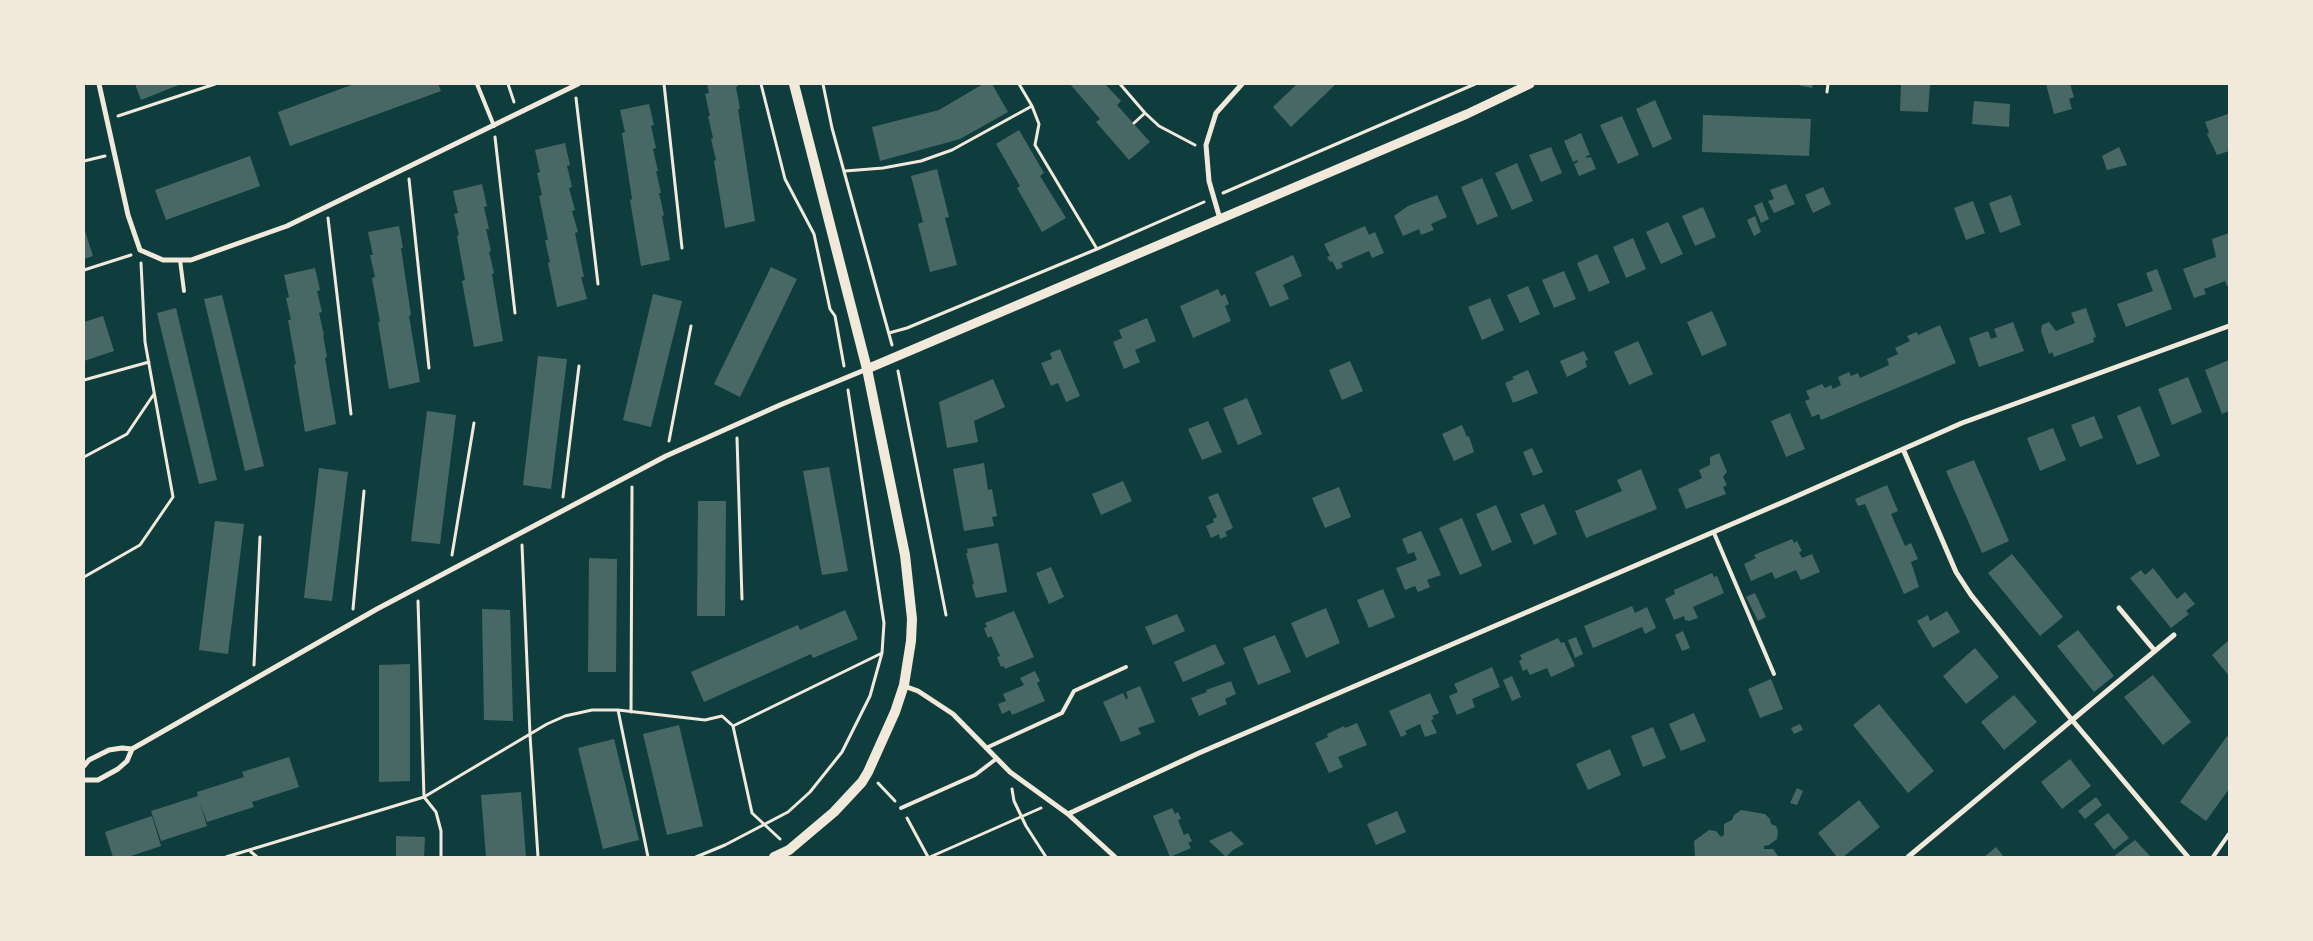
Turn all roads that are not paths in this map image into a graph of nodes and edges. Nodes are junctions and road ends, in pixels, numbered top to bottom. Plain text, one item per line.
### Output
1 (99, 84) edge
2 (477, 84) edge
3 (576, 84) edge
4 (794, 84) edge
5 (1242, 84) edge
6 (1530, 84) edge
7 (494, 126) junction
8 (1220, 220) junction
9 (180, 260) junction
10 (184, 291) dead end
11 (2229, 326) edge
12 (867, 370) junction
13 (1903, 449) junction
14 (1714, 532) junction
15 (2119, 608) dead end
16 (2174, 635) dead end
17 (2155, 651) junction
18 (1126, 667) dead end
19 (1774, 674) dead end
20 (904, 686) junction
21 (2072, 720) junction
22 (986, 748) junction
23 (132, 749) junction
24 (996, 759) junction
25 (84, 766) edge
26 (84, 780) edge
27 (901, 808) dead end
28 (1068, 814) junction
29 (2229, 834) edge
30 (774, 857) edge
31 (1115, 857) edge
32 (1908, 857) edge
33 (2188, 857) edge
34 (2213, 857) edge

1 - 9 street
2 - 7 lane
3 - 7 street
4 - 12 main road
5 - 8 street
6 - 8 street
7 - 9 street
8 - 12 street
9 - 10 lane
11 - 13 street
12 - 20 main road
12 - 23 street
13 - 14 street
13 - 21 street
14 - 19 lane
14 - 28 street
15 - 17 street
16 - 17 street
17 - 21 street
18 - 22 lane
20 - 22 street
20 - 30 main road
21 - 32 street
21 - 33 street
22 - 24 street
23 - 25 street
23 - 26 street
24 - 27 lane
24 - 28 street
28 - 31 street
29 - 34 lane

